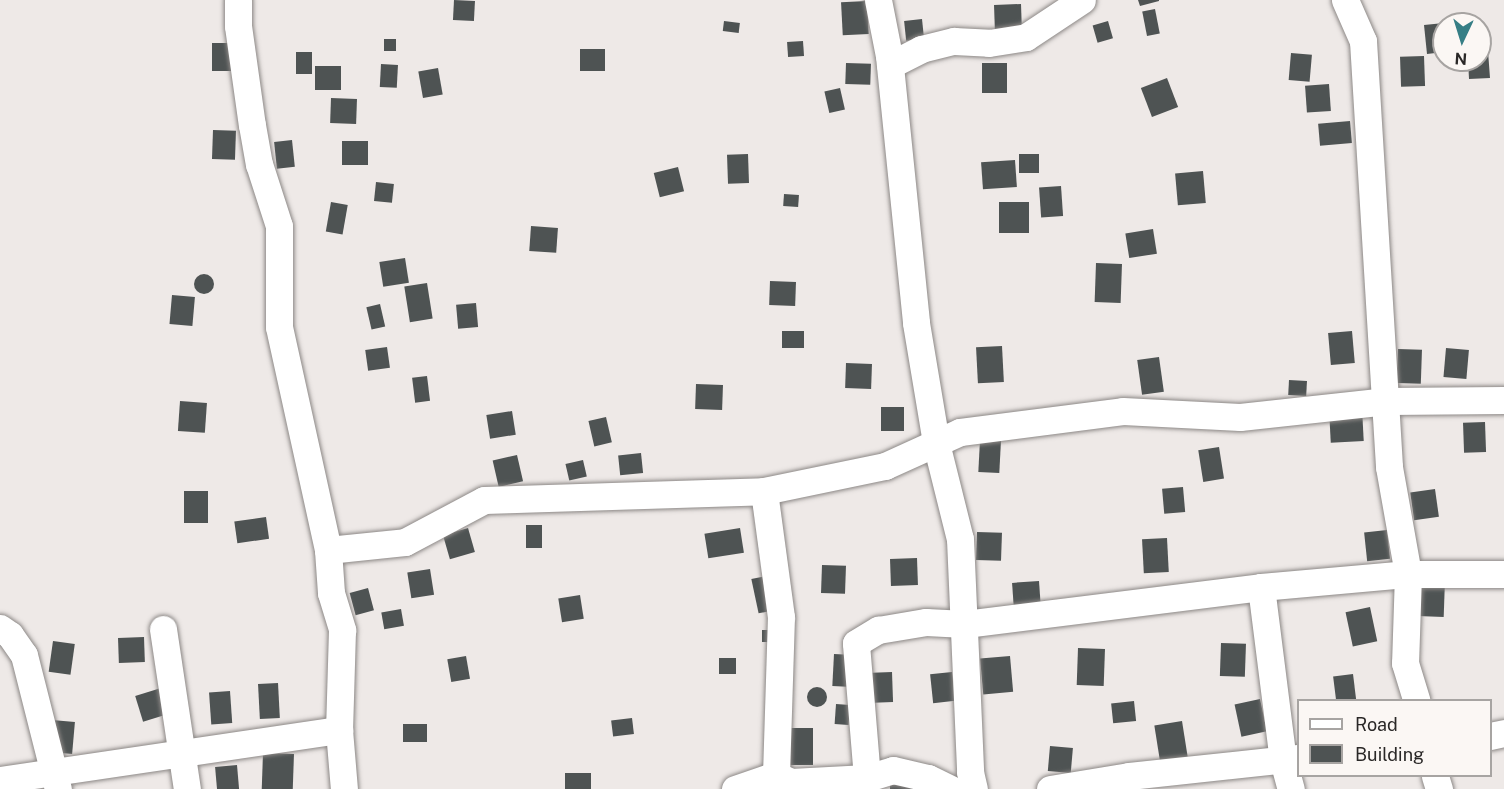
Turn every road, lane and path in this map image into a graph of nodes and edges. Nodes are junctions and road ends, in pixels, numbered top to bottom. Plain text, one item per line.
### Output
1 (238, 0) edge
2 (879, 0) edge
3 (1082, 0) edge
4 (1345, 0) edge
5 (890, 65) junction
6 (1504, 400) edge
7 (1387, 401) junction
8 (936, 443) junction
9 (764, 491) junction
10 (328, 550) junction
11 (1408, 574) junction
12 (1504, 574) edge
13 (1261, 587) junction
14 (965, 624) junction
15 (0, 628) edge
16 (163, 629) dead end
17 (1416, 699) edge
18 (339, 730) junction
19 (183, 753) junction
20 (1291, 759) edge
21 (776, 775) junction
22 (867, 778) junction
23 (0, 780) edge
24 (55, 781) edge
25 (188, 789) edge
26 (344, 789) edge
27 (735, 789) edge
28 (951, 789) edge
29 (974, 789) edge
30 (1050, 789) edge
31 (1291, 789) edge

1 - 10 street
2 - 5 street
3 - 5 street
4 - 7 street
5 - 8 street
6 - 7 street
7 - 8 street
7 - 11 street
8 - 9 street
8 - 14 street
9 - 10 street
9 - 21 street
10 - 18 street
11 - 12 street
11 - 13 street
11 - 17 street
13 - 14 street
13 - 20 street
14 - 22 street
14 - 29 street
15 - 24 street
16 - 19 street
18 - 19 street
18 - 26 street
19 - 24 street
19 - 25 street
20 - 30 street
20 - 31 street
21 - 22 street
21 - 27 street
22 - 28 street
23 - 24 street

